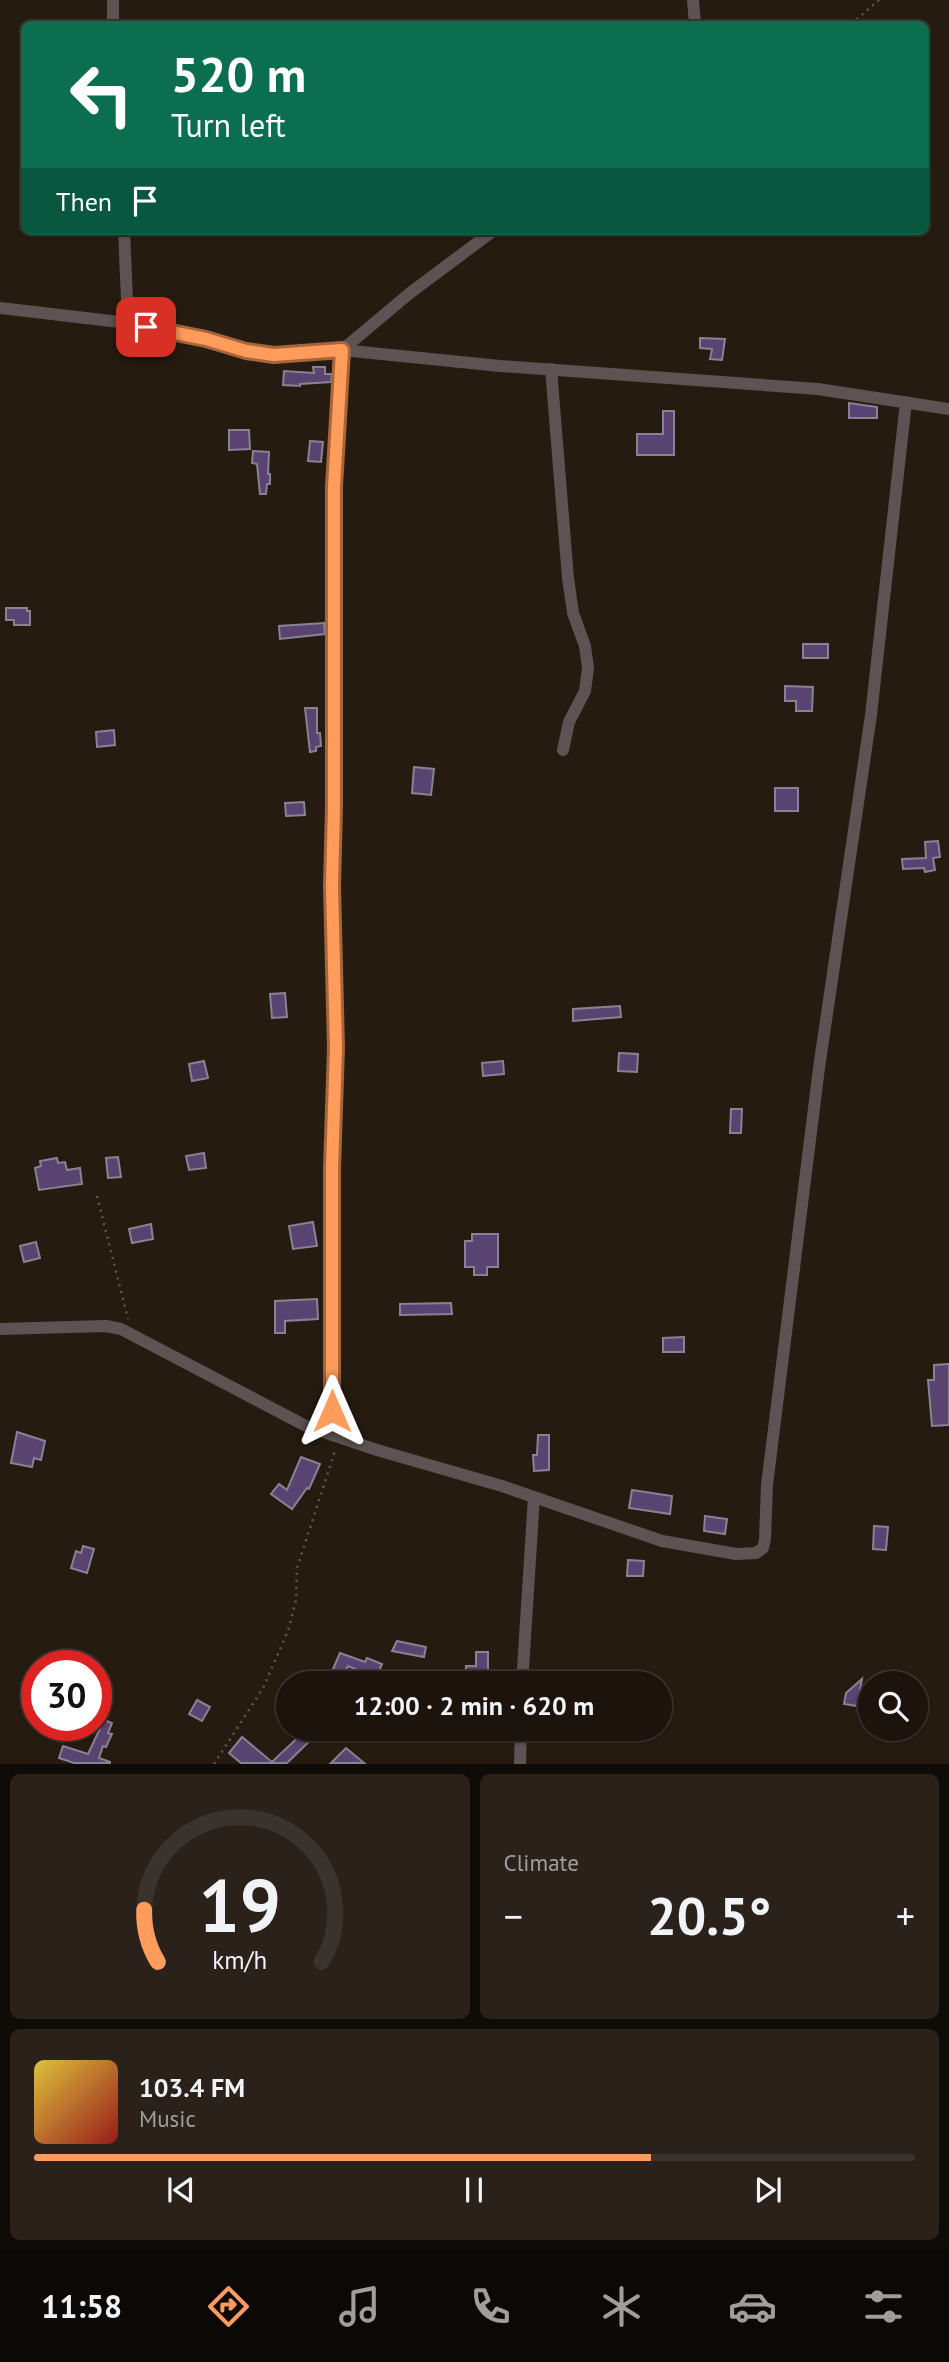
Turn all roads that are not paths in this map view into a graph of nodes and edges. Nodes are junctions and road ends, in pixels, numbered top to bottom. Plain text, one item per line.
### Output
1 (113, 0) edge
2 (693, 0) edge
3 (113, 21) edge
4 (695, 21) edge
5 (124, 235) edge
6 (488, 235) edge
7 (0, 308) edge
8 (128, 323) junction
9 (342, 350) junction
10 (551, 369) junction
11 (906, 402) junction
12 (949, 409) edge
13 (563, 750) dead end
14 (0, 1329) edge
15 (332, 1435) junction
16 (534, 1497) junction
17 (524, 1671) edge
18 (521, 1741) edge
19 (520, 1763) edge

1 - 3 street
2 - 4 street
5 - 8 street
6 - 9 street
7 - 8 street
8 - 9 street
9 - 10 street
9 - 15 street
10 - 11 street
10 - 13 street
11 - 12 street
11 - 16 street
14 - 15 street
15 - 16 street
16 - 17 street
18 - 19 street

